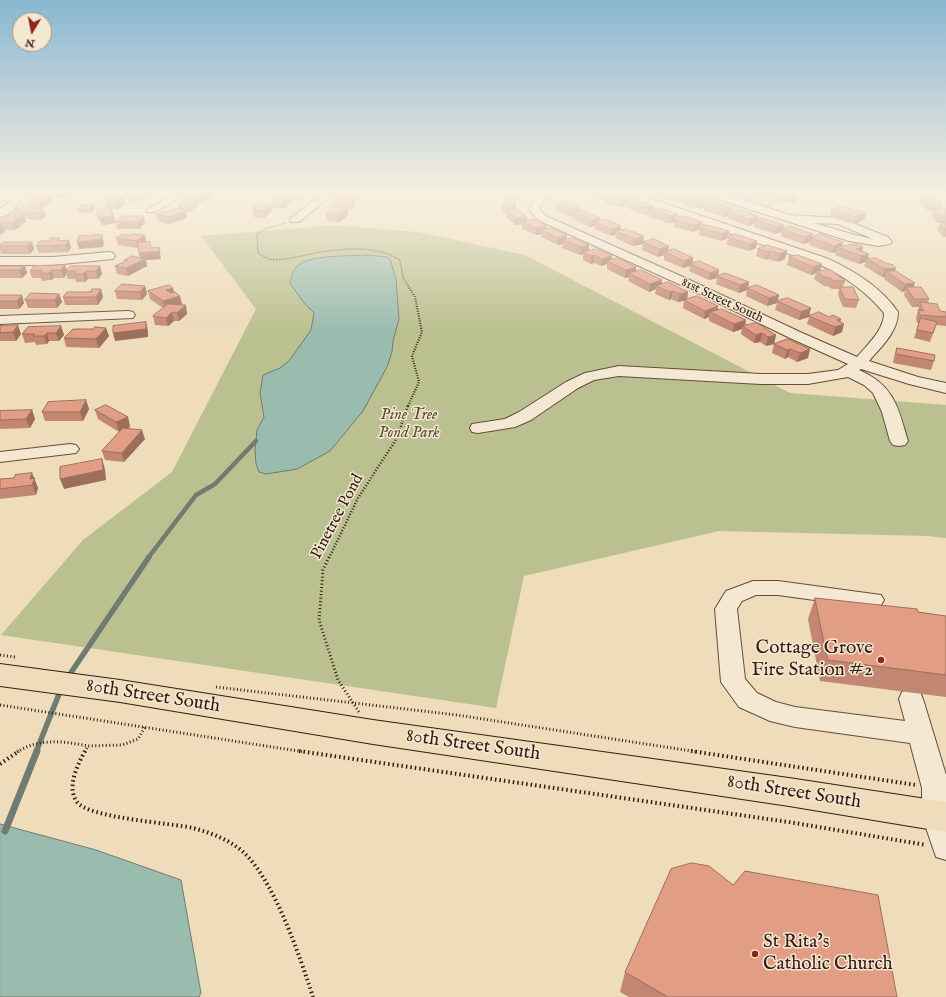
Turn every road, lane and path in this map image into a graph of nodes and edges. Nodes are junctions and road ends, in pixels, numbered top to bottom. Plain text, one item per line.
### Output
1 (256, 239) edge
2 (587, 239) edge
3 (756, 239) edge
4 (857, 239) edge
5 (883, 239) edge
6 (109, 256) dead end
7 (0, 261) edge
8 (128, 316) dead end
9 (0, 320) edge
10 (854, 367) junction
11 (946, 388) edge
12 (478, 428) dead end
13 (899, 441) dead end
14 (70, 449) dead end
15 (0, 458) edge
16 (873, 600) dead end
17 (0, 655) edge
18 (11, 667) edge
19 (212, 686) dead end
20 (911, 699) dead end
21 (354, 704) junction
22 (0, 705) edge
23 (145, 727) junction
24 (373, 732) junction
25 (921, 734) junction
26 (88, 746) junction
27 (0, 764) edge
28 (939, 807) edge
29 (938, 847) edge
30 (313, 997) edge

1 - 21 path, Pinetree Pond
2 - 10 street, 81st Street South
3 - 10 street
4 - 5 street
6 - 7 street
8 - 9 street
10 - 11 street, 81st Street South
10 - 12 street
10 - 13 street
14 - 15 street
16 - 25 street
17 - 18 path
18 - 24 main road, 80th Street South
19 - 21 path
20 - 25 street
21 - 24 path, Pinetree Pond
21 - 28 path
22 - 23 path
23 - 26 path
23 - 29 path
24 - 28 main road, 80th Street South
25 - 28 street
26 - 27 path
26 - 30 path
28 - 29 street

